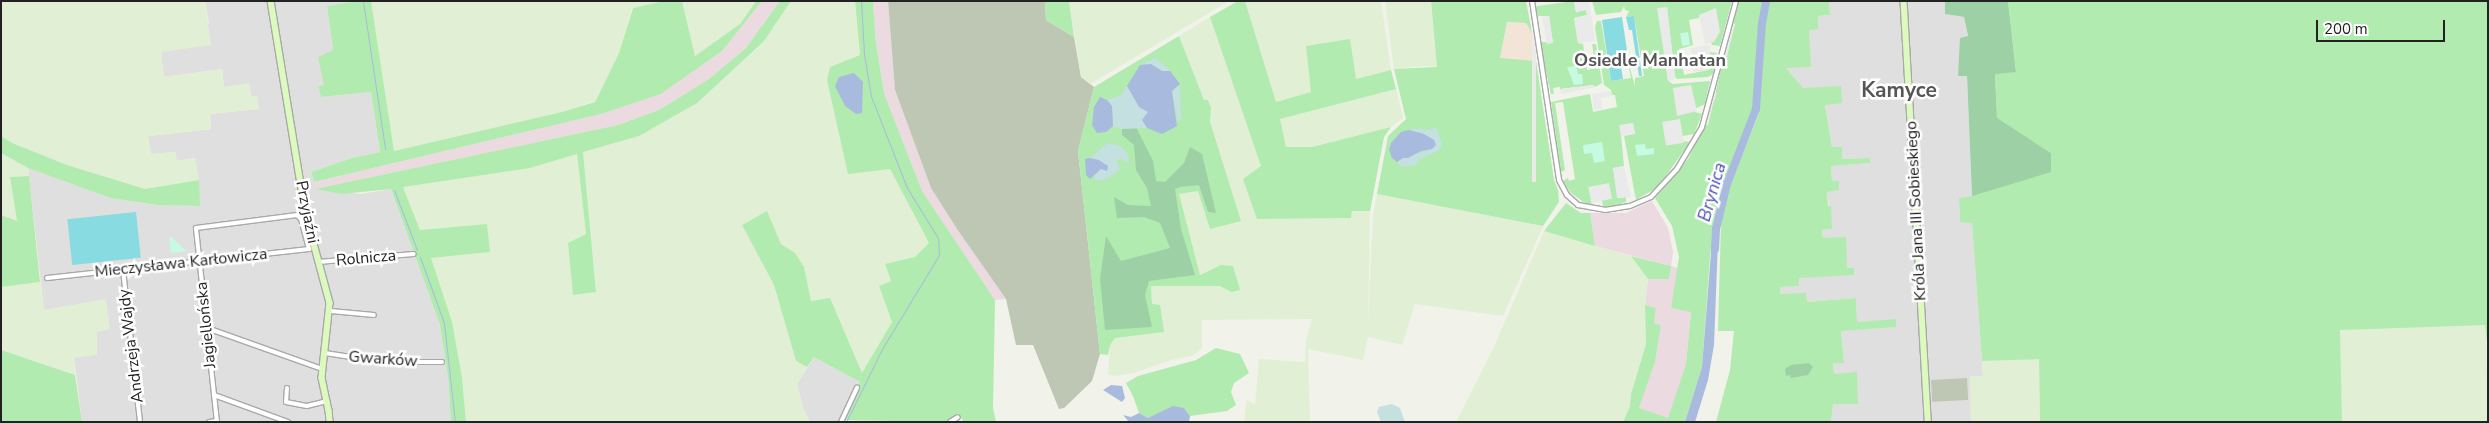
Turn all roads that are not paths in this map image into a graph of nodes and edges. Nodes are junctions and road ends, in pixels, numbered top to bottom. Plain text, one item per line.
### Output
1 (271, 1) edge
2 (1532, 1) edge
3 (1736, 1) edge
4 (1904, 1) edge
5 (311, 249) junction
6 (414, 254) dead end
7 (199, 260) junction
8 (318, 262) junction
9 (122, 270) junction
10 (48, 278) dead end
11 (331, 311) junction
12 (374, 316) dead end
13 (207, 328) junction
14 (325, 353) junction
15 (442, 362) dead end
16 (322, 369) junction
17 (287, 388) dead end
18 (857, 388) dead end
19 (214, 395) junction
20 (327, 401) junction
21 (958, 417) dead end
22 (217, 421) edge
23 (140, 422) edge
24 (209, 422) edge
25 (288, 422) edge
26 (330, 422) edge
27 (841, 422) edge
28 (950, 422) edge
29 (1928, 422) edge

1 - 5 street, Przyjaźni
2 - 3 street
4 - 29 street, Króla Jana III Sobieskiego
5 - 7 street, Mieczysława Karłowicza
5 - 7 street, Jagiellońska
5 - 8 street, Przyjaźni
6 - 8 street, Rolnicza
7 - 9 street, Mieczysława Karłowicza
7 - 13 street, Jagiellońska
8 - 11 street, Przyjaźni
9 - 10 street, Mieczysława Karłowicza
9 - 23 street, Andrzeja Wajdy
11 - 12 street
11 - 14 street, Przyjaźni
13 - 16 street
13 - 19 street, Jagiellońska
14 - 15 street, Gwarków
14 - 16 street, Przyjaźni
16 - 20 street, Przyjaźni
17 - 20 street
18 - 27 street
19 - 22 street, Jagiellońska
19 - 25 street
20 - 26 street, Przyjaźni
21 - 28 street
22 - 24 street

